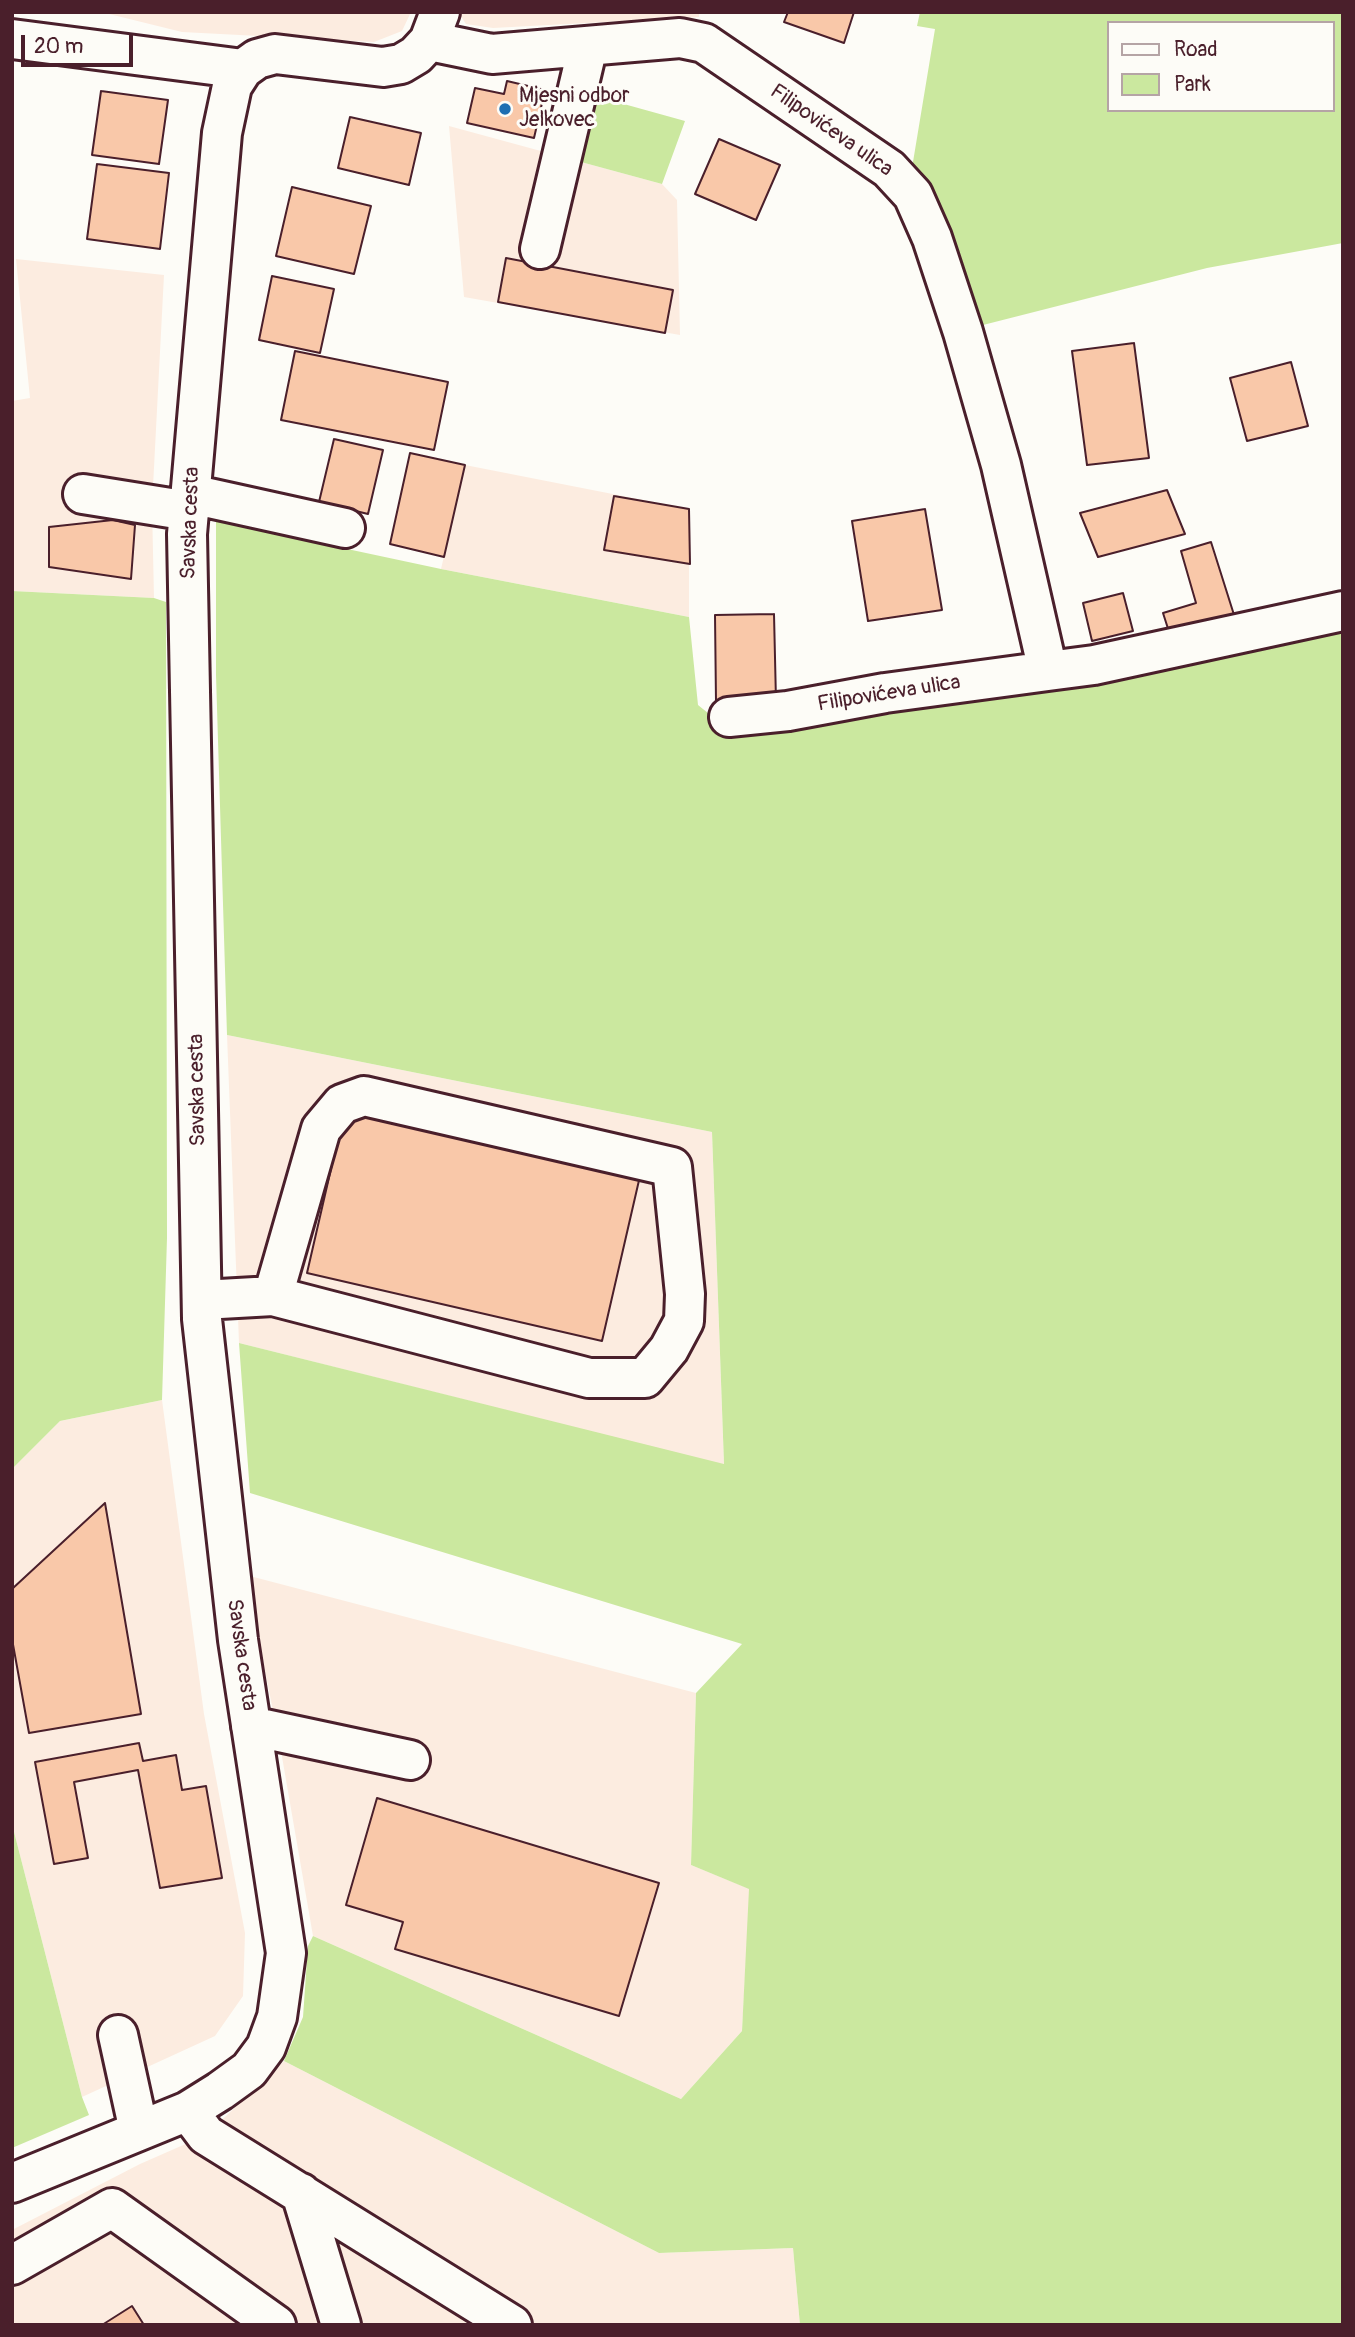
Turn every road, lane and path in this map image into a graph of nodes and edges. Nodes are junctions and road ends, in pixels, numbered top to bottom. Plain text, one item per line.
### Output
1 (435, 27) edge
2 (706, 28) edge
3 (12, 38) edge
4 (588, 46) junction
5 (243, 69) junction
6 (540, 249) dead end
7 (83, 494) dead end
8 (190, 503) junction
9 (345, 528) dead end
10 (1343, 611) edge
11 (1048, 671) junction
12 (729, 716) dead end
13 (273, 1296) junction
14 (202, 1300) junction
15 (251, 1726) junction
16 (410, 1760) dead end
17 (118, 2035) dead end
18 (188, 2111) junction
19 (139, 2131) junction
20 (12, 2183) edge
21 (300, 2193) junction
22 (12, 2265) edge
23 (276, 2325) edge
24 (341, 2325) edge
25 (512, 2325) edge

1 - 4 street, Filipovićeva ulica
1 - 5 street
2 - 4 street, Filipovićeva ulica
2 - 11 street, Filipovićeva ulica
3 - 5 street
4 - 6 street
5 - 8 street, Savska cesta
7 - 8 street
8 - 9 street
8 - 14 street, Savska cesta
10 - 11 street, Filipovićeva ulica
11 - 12 street, Filipovićeva ulica
13 - 13 street
13 - 14 street
14 - 15 street, Savska cesta
15 - 16 street
15 - 18 street, Savska cesta
17 - 19 street
18 - 19 street, Savska cesta
18 - 21 street
19 - 20 street, Savska cesta
21 - 24 street
21 - 25 street
22 - 23 street

